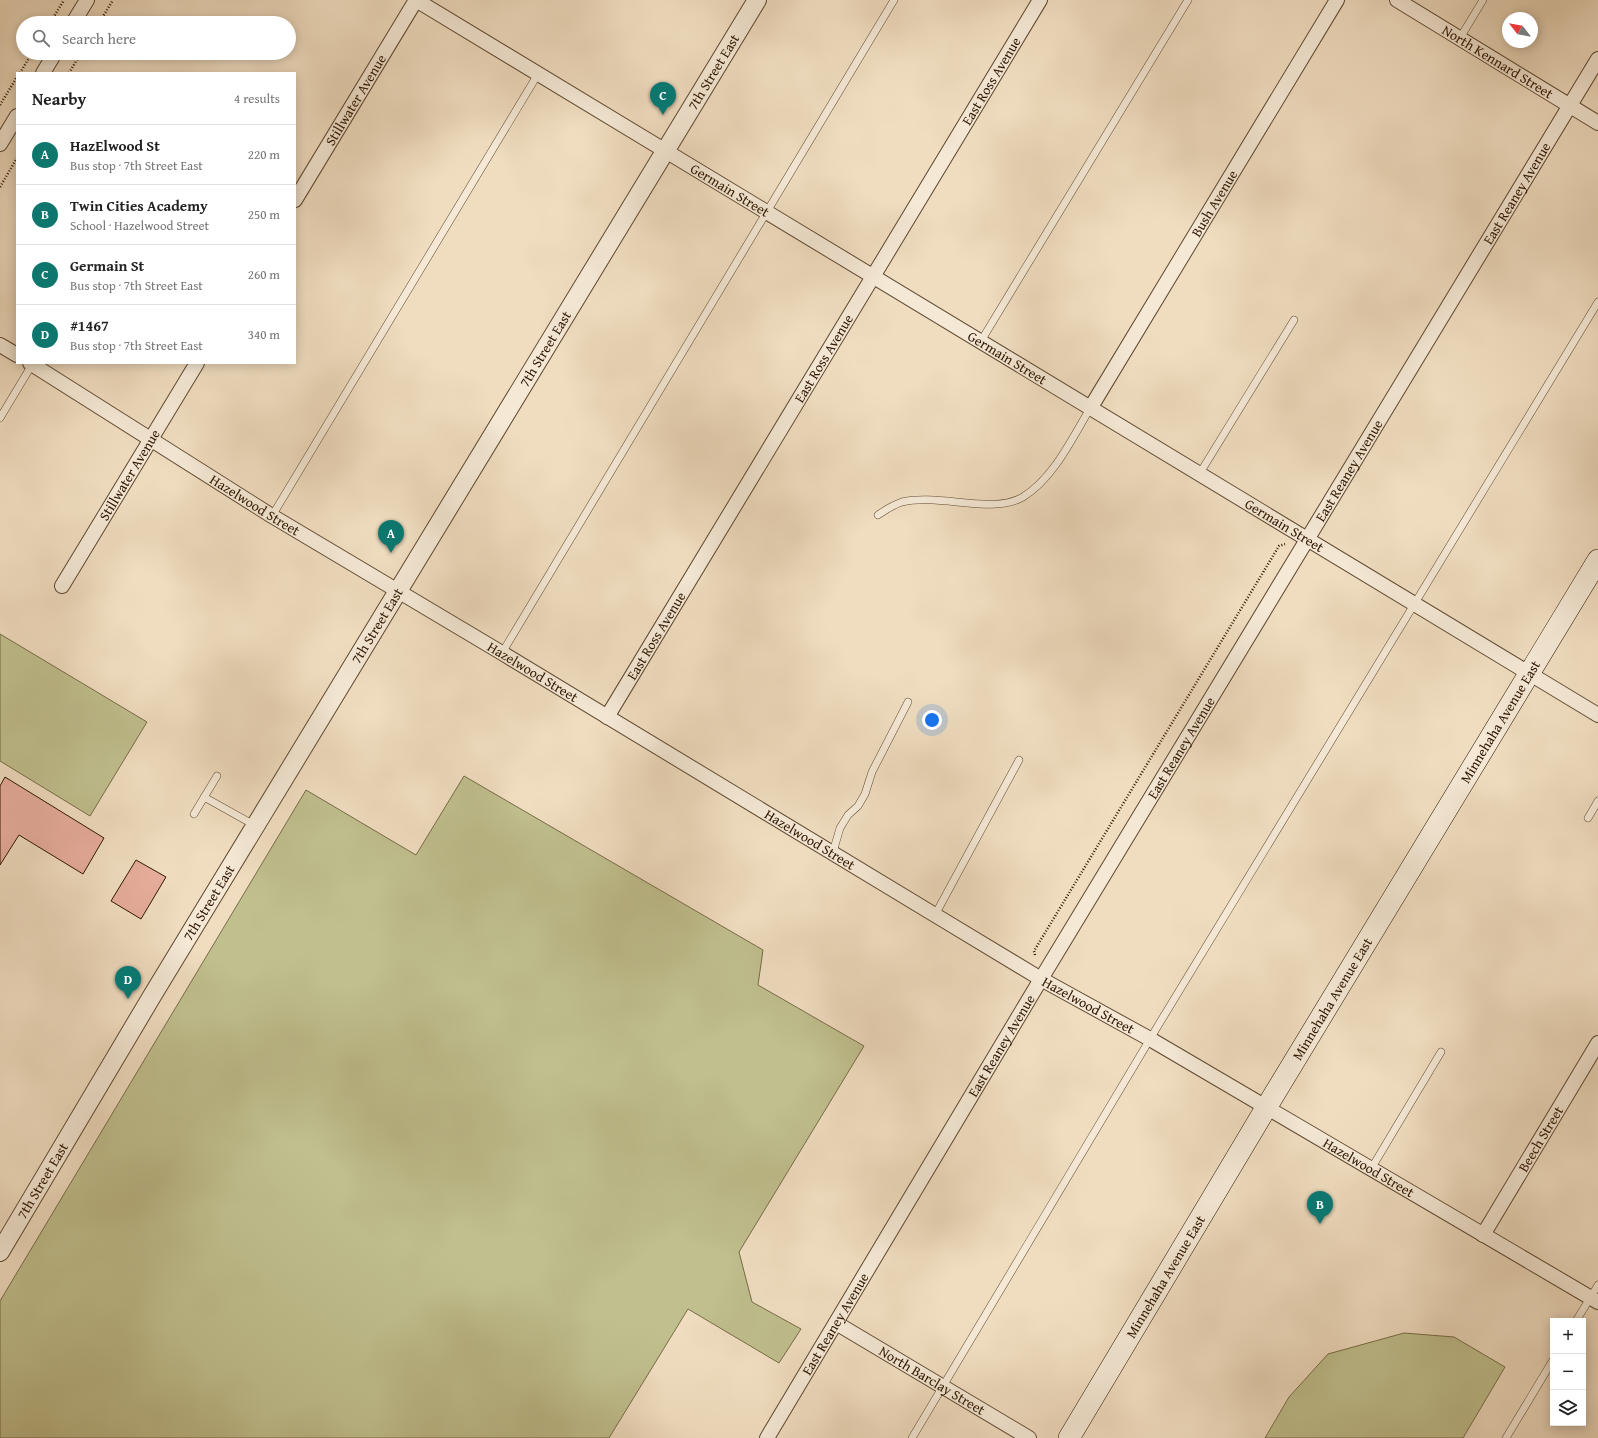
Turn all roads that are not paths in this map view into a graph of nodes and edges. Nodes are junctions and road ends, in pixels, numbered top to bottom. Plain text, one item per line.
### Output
1 (87, 0) edge
2 (416, 0) edge
3 (757, 0) edge
4 (894, 0) edge
5 (1040, 0) edge
6 (1188, 0) edge
7 (1337, 0) edge
8 (1397, 0) edge
9 (1483, 0) edge
10 (77, 16) edge
11 (1460, 38) junction
12 (1598, 59) edge
13 (51, 60) edge
14 (44, 72) edge
15 (538, 74) junction
16 (1570, 106) junction
17 (16, 118) edge
18 (1598, 123) edge
19 (0, 144) edge
20 (666, 151) junction
21 (296, 198) edge
22 (766, 211) junction
23 (873, 276) junction
24 (1598, 302) edge
25 (1294, 320) dead end
26 (981, 341) junction
27 (0, 345) edge
28 (16, 354) edge
29 (31, 364) edge
30 (34, 364) edge
31 (196, 364) edge
32 (1091, 407) junction
33 (0, 418) edge
34 (151, 438) junction
35 (1200, 473) junction
36 (878, 515) dead end
37 (272, 516) junction
38 (1308, 539) junction
39 (1598, 560) edge
40 (62, 586) dead end
41 (399, 592) junction
42 (1414, 603) junction
43 (502, 653) junction
44 (1529, 674) junction
45 (908, 702) dead end
46 (1598, 715) edge
47 (607, 717) junction
48 (1019, 760) dead end
49 (217, 776) dead end
50 (204, 797) junction
51 (1598, 801) edge
52 (194, 814) dead end
53 (1588, 818) dead end
54 (256, 826) junction
55 (833, 852) junction
56 (935, 915) junction
57 (1041, 979) junction
58 (1150, 1039) junction
59 (1598, 1043) edge
60 (1441, 1052) dead end
61 (1266, 1108) junction
62 (1371, 1169) junction
63 (1483, 1235) junction
64 (0, 1252) edge
65 (1598, 1285) edge
66 (1594, 1300) edge
67 (1579, 1318) edge
68 (836, 1323) junction
69 (1550, 1365) edge
70 (943, 1387) junction
71 (767, 1438) edge
72 (912, 1438) edge
73 (1028, 1438) edge
74 (1069, 1438) edge
75 (1506, 1438) edge

1 - 10 street
2 - 15 street, Germain Street
2 - 21 street, Stillwater Avenue
3 - 20 street, 7th Street East
4 - 22 lane
5 - 23 street, East Ross Avenue
6 - 26 lane
7 - 32 street, Bush Avenue
8 - 11 street, North Kennard Street
9 - 11 lane
11 - 16 street, North Kennard Street
12 - 16 street, East Reaney Avenue
13 - 14 street
15 - 20 street, Germain Street
15 - 37 lane
16 - 18 street, North Kennard Street
16 - 38 street, East Reaney Avenue
17 - 19 street
20 - 22 street, Germain Street
20 - 41 street, 7th Street East
22 - 23 street, Germain Street
22 - 43 lane
23 - 26 street, Germain Street
23 - 47 street, East Ross Avenue
24 - 42 lane
25 - 35 lane
26 - 32 street, Germain Street
27 - 28 street
29 - 33 lane
30 - 34 street, Hazelwood Street
31 - 34 street, Stillwater Avenue
32 - 35 street, Germain Street
32 - 36 lane
34 - 37 street, Hazelwood Street
34 - 40 street, Stillwater Avenue
35 - 38 street, Germain Street
37 - 41 street, Hazelwood Street
38 - 42 street, Germain Street
38 - 57 street, East Reaney Avenue
39 - 44 main road, Minnehaha Avenue East
41 - 43 street, Hazelwood Street
41 - 54 street, 7th Street East
42 - 44 street, Germain Street
42 - 58 lane
43 - 47 street, Hazelwood Street
44 - 46 street, Germain Street
44 - 61 main road, Minnehaha Avenue East
45 - 55 lane
47 - 55 street, Hazelwood Street
48 - 56 lane
49 - 50 lane
50 - 52 lane
50 - 54 lane
51 - 53 lane
54 - 64 street, 7th Street East
55 - 56 street, Hazelwood Street
56 - 57 street, Hazelwood Street
57 - 58 street, Hazelwood Street
57 - 68 street, East Reaney Avenue
58 - 61 street, Hazelwood Street
58 - 70 lane
59 - 63 street, Beech Street
60 - 62 lane
61 - 62 street, Hazelwood Street
61 - 74 main road, Minnehaha Avenue East
62 - 63 street, Hazelwood Street
63 - 66 street, Hazelwood Street
65 - 66 lane
66 - 67 lane
68 - 70 street, North Barclay Street
68 - 71 street, East Reaney Avenue
69 - 75 lane
70 - 72 lane
70 - 73 street, North Barclay Street

